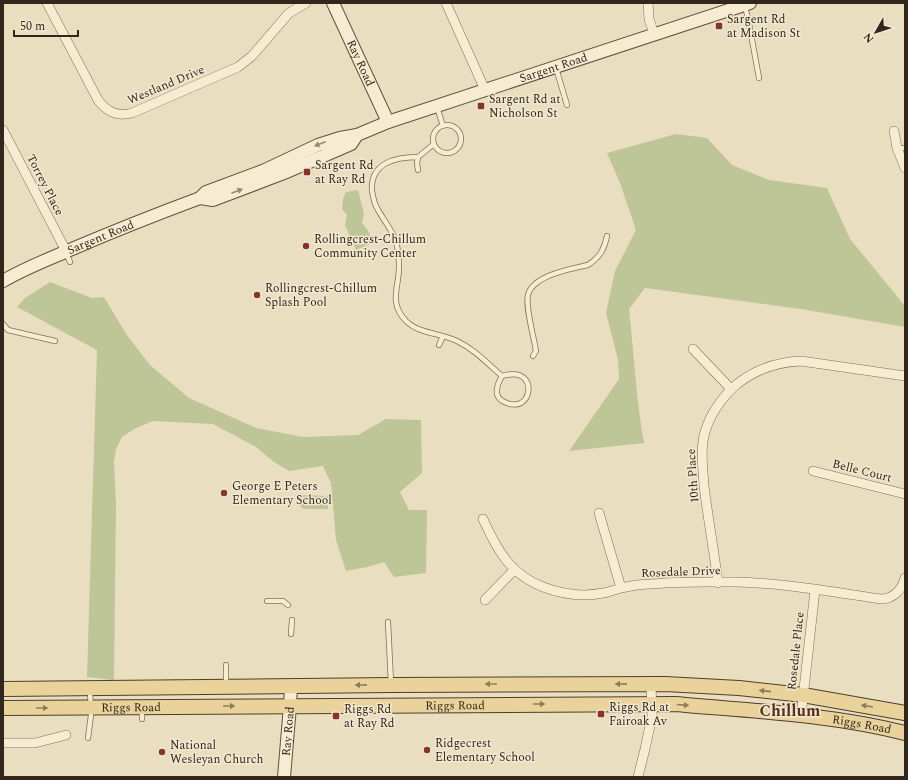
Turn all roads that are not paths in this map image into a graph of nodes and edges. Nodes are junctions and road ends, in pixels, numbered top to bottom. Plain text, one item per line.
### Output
1 (47, 3) edge
2 (306, 3) edge
3 (333, 3) edge
4 (446, 3) edge
5 (648, 3) edge
6 (747, 4) edge
7 (654, 34) junction
8 (555, 66) junction
9 (759, 78) dead end
10 (484, 90) junction
11 (567, 105) dead end
12 (437, 106) junction
13 (388, 122) junction
14 (443, 126) junction
15 (3, 130) edge
16 (893, 131) dead end
17 (434, 144) junction
18 (901, 148) edge
19 (418, 157) junction
20 (905, 168) edge
21 (418, 170) dead end
22 (607, 236) dead end
23 (68, 257) junction
24 (3, 281) edge
25 (3, 324) edge
26 (443, 336) junction
27 (55, 341) dead end
28 (439, 345) dead end
29 (693, 350) dead end
30 (534, 356) dead end
31 (502, 376) junction
32 (905, 376) edge
33 (731, 389) junction
34 (813, 471) dead end
35 (905, 494) edge
36 (599, 513) dead end
37 (482, 519) dead end
38 (514, 570) junction
39 (905, 578) edge
40 (718, 583) junction
41 (621, 588) junction
42 (815, 590) junction
43 (485, 600) dead end
44 (267, 601) dead end
45 (288, 605) dead end
46 (292, 620) dead end
47 (388, 622) dead end
48 (291, 634) dead end
49 (226, 665) dead end
50 (291, 684) junction
51 (651, 684) junction
52 (391, 685) junction
53 (226, 686) junction
54 (90, 688) junction
55 (3, 689) edge
56 (803, 695) junction
57 (650, 703) junction
58 (290, 706) junction
59 (91, 707) junction
60 (3, 708) edge
61 (905, 713) edge
62 (801, 716) junction
63 (905, 734) edge
64 (66, 736) dead end
65 (88, 738) dead end
66 (3, 743) edge
67 (286, 777) edge
68 (638, 777) edge

1 - 2 street, Westland Drive
3 - 13 main road, Ray Road
4 - 10 street
5 - 7 street
6 - 7 main road, Sargent Road
6 - 9 lane
7 - 8 main road, Sargent Road
8 - 10 main road, Sargent Road
8 - 11 lane
10 - 12 main road, Sargent Road
12 - 13 main road, Sargent Road
12 - 14 lane
13 - 23 main road, Sargent Road
14 - 17 lane
14 - 17 lane
15 - 23 street, Torrey Place
16 - 18 street
17 - 19 lane
18 - 20 street
19 - 21 lane
19 - 26 lane
22 - 30 lane
23 - 24 main road, Sargent Road
25 - 27 lane
26 - 28 lane
26 - 31 lane
29 - 33 street
31 - 31 lane
32 - 33 street, 10th Place
33 - 40 street, 10th Place
34 - 35 street, Belle Court
36 - 41 street
37 - 38 street, Rosedale Drive
38 - 41 street, Rosedale Drive
38 - 43 street
39 - 42 street, Rosedale Drive
40 - 41 street, Rosedale Drive
40 - 42 street, Rosedale Drive
42 - 56 street, Rosedale Place
44 - 45 lane
46 - 48 lane
47 - 52 lane
49 - 53 lane
52 -> 50 main road, Riggs Road
50 - 53 main road, Riggs Road
50 - 58 main road, Ray Road
51 -> 52 main road, Riggs Road
56 -> 51 main road, Riggs Road
51 - 57 street
53 - 54 main road, Riggs Road
54 - 55 main road, Riggs Road
54 - 59 lane
61 -> 56 main road, Riggs Road
56 - 62 street, Rosedale Place
58 -> 57 main road, Riggs Road
57 -> 62 main road, Riggs Road
57 - 68 street
59 -> 58 main road, Riggs Road
58 - 67 main road, Ray Road
60 -> 59 main road, Riggs Road
59 - 65 lane
62 - 63 main road, Riggs Road
64 - 66 street

